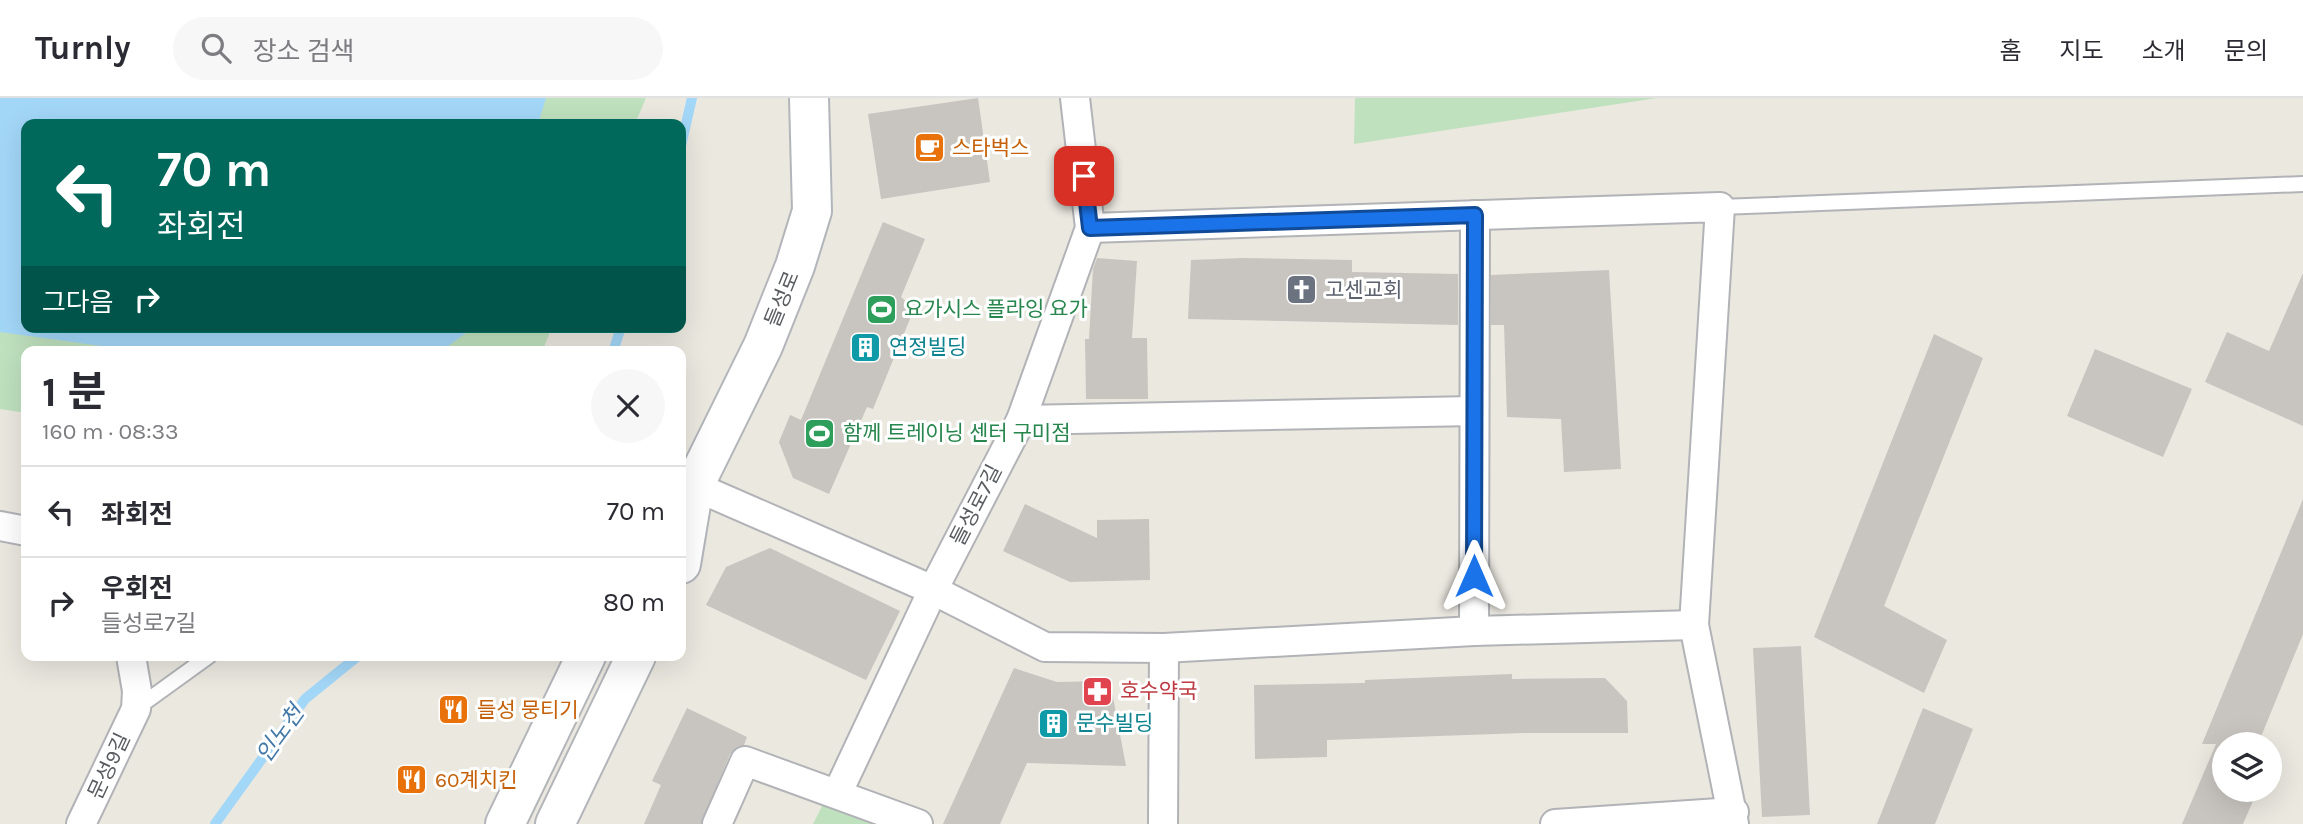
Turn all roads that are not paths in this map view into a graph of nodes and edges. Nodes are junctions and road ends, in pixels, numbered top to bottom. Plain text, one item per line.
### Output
1 (809, 98) edge
2 (1075, 98) edge
3 (2303, 184) edge
4 (1720, 207) junction
5 (1475, 215) junction
6 (1090, 228) junction
7 (1474, 411) junction
8 (1021, 420) junction
9 (687, 491) edge
10 (0, 526) edge
11 (21, 530) edge
12 (933, 590) junction
13 (1695, 625) junction
14 (1474, 631) junction
15 (1164, 648) junction
16 (132, 661) edge
17 (202, 661) edge
18 (584, 661) edge
19 (634, 661) edge
20 (136, 709) junction
21 (838, 792) junction
22 (1734, 818) edge
23 (81, 824) edge
24 (505, 824) edge
25 (555, 824) edge
26 (717, 824) edge
27 (918, 824) edge
28 (1163, 824) edge
29 (1555, 824) edge

1 - 9 street, 들성로
2 - 6 street, 들성로7길
3 - 4 lane
4 - 5 street
4 - 13 street
5 - 6 street
5 - 7 street
6 - 8 street, 들성로7길
7 - 8 street
7 - 14 street
8 - 12 street, 들성로7길
9 - 12 street
10 - 11 street
12 - 15 street
12 - 21 street, 들성로7길
13 - 14 street
13 - 22 street
14 - 15 street
15 - 28 street
16 - 20 street
17 - 20 lane
18 - 24 street
19 - 25 street
20 - 23 street, 문성9길
21 - 26 street
21 - 27 street
22 - 29 street

